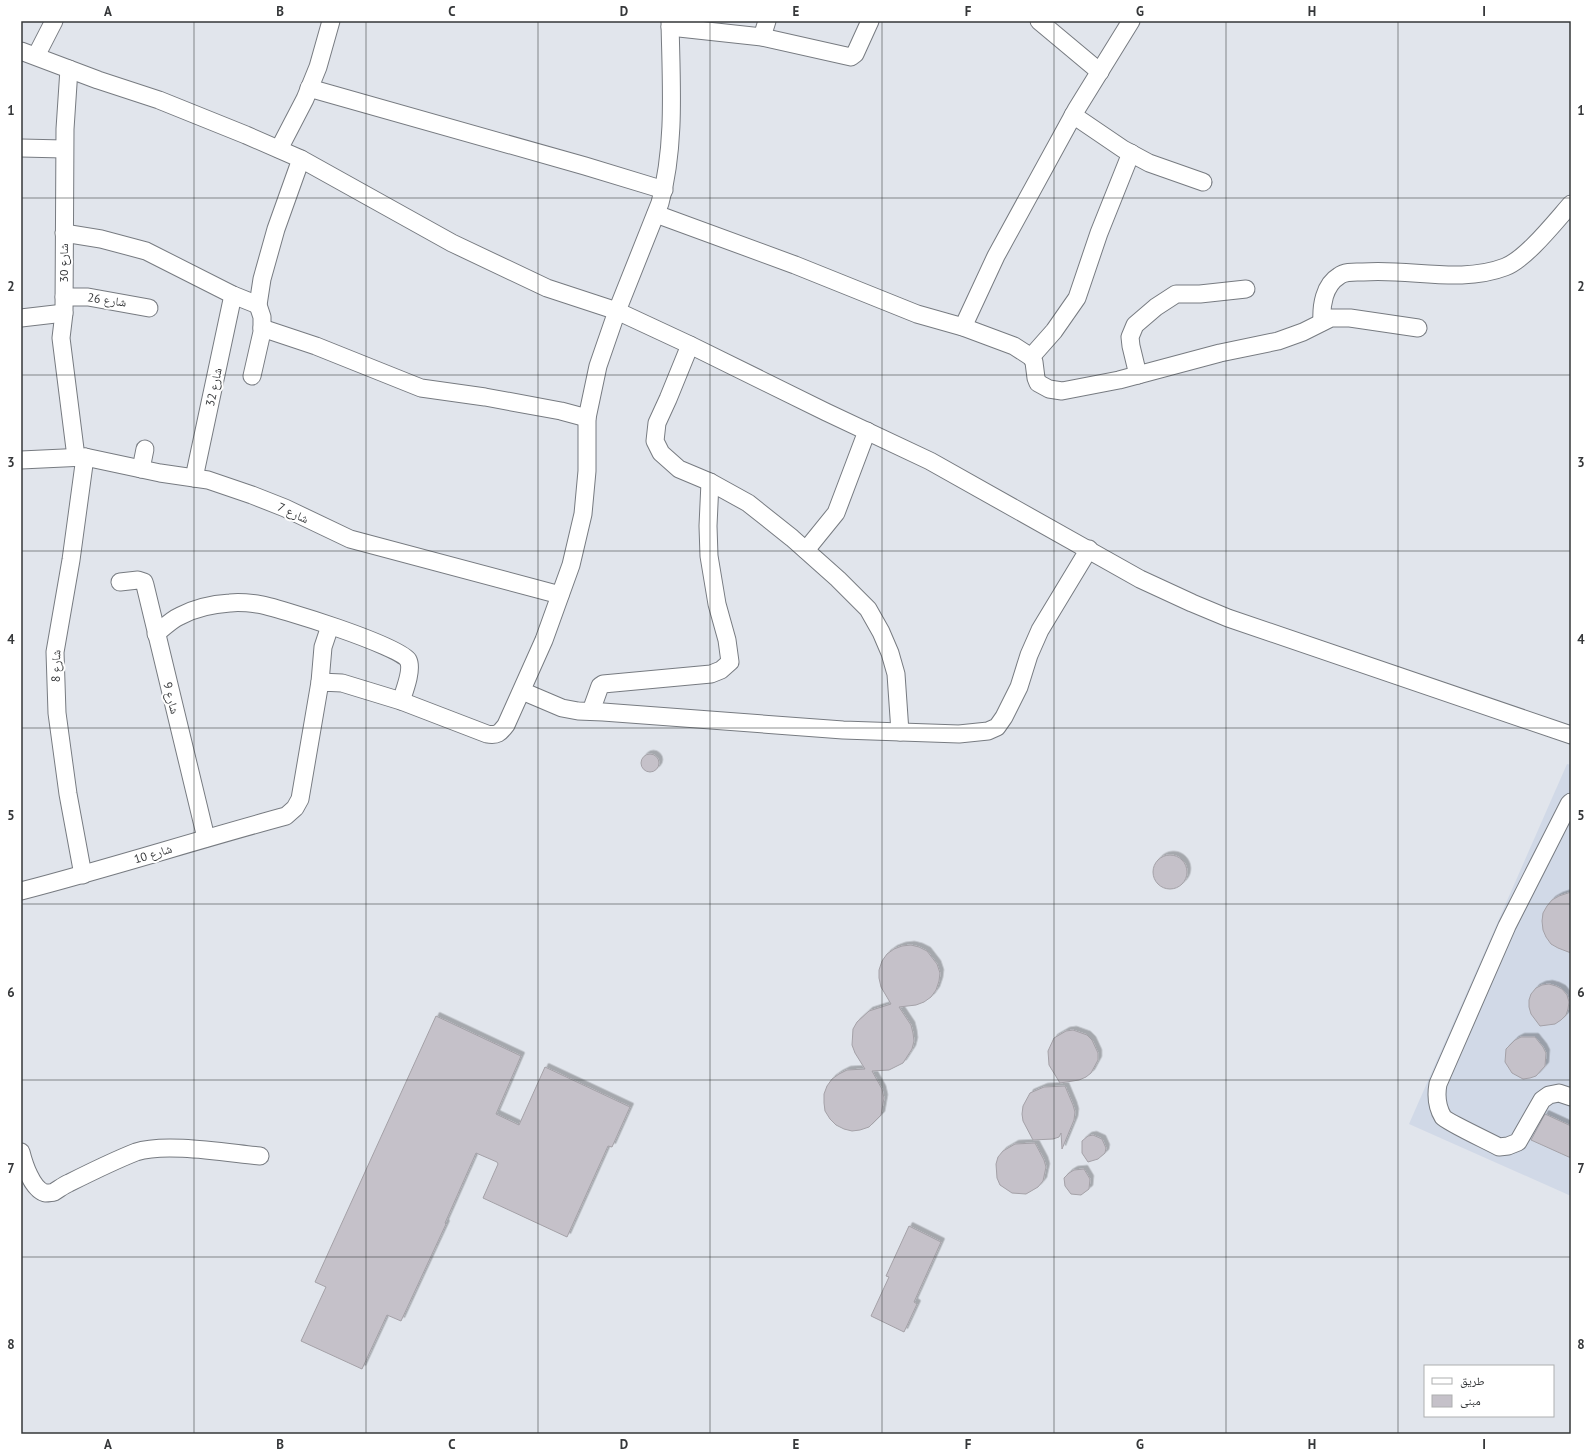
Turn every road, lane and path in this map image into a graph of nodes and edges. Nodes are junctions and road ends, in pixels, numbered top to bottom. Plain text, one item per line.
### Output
1 (54, 21) edge
2 (331, 21) edge
3 (870, 21) edge
4 (1039, 21) edge
5 (1131, 21) edge
6 (670, 24) edge
7 (765, 29) edge
8 (28, 53) edge
9 (69, 69) junction
10 (1100, 72) junction
11 (309, 88) junction
12 (1073, 115) junction
13 (21, 148) edge
14 (64, 149) junction
15 (279, 149) junction
16 (1131, 154) junction
17 (301, 159) junction
18 (1203, 182) dead end
19 (664, 190) junction
20 (1571, 204) edge
21 (656, 214) junction
22 (64, 233) junction
23 (1246, 289) dead end
24 (233, 295) junction
25 (258, 304) junction
26 (64, 305) junction
27 (149, 308) dead end
28 (617, 311) junction
29 (21, 318) edge
30 (1322, 322) junction
31 (963, 327) junction
32 (262, 328) junction
33 (1418, 328) dead end
34 (690, 345) junction
35 (1031, 357) junction
36 (1138, 374) junction
37 (252, 376) dead end
38 (587, 418) junction
39 (867, 431) junction
40 (145, 449) dead end
41 (80, 457) junction
42 (21, 460) edge
43 (141, 469) junction
44 (194, 478) junction
45 (710, 482) junction
46 (1089, 549) junction
47 (806, 550) junction
48 (120, 582) dead end
49 (560, 595) junction
50 (330, 626) junction
51 (156, 634) junction
52 (320, 682) junction
53 (522, 691) junction
54 (401, 701) junction
55 (591, 711) junction
56 (900, 732) junction
57 (1571, 735) edge
58 (1571, 802) edge
59 (206, 838) junction
60 (83, 875) junction
61 (21, 891) edge
62 (1571, 1097) edge
63 (21, 1152) edge
64 (260, 1156) dead end

1 - 8 street
2 - 11 street
3 - 7 street
4 - 10 street
5 - 10 street
6 - 7 street
6 - 19 street
8 - 9 street
9 - 14 street, شارع 30
9 - 15 street
10 - 12 street
11 - 15 street
11 - 19 street
12 - 16 street
12 - 31 street
13 - 14 street
14 - 22 street, شارع 30
15 - 17 street
16 - 18 street
16 - 35 street
17 - 25 street
17 - 28 street
19 - 21 street
20 - 30 street
21 - 28 street
21 - 31 street
22 - 24 street
22 - 26 street, شارع 30
23 - 36 street
24 - 25 street
24 - 44 street, شارع 32
25 - 32 street
26 - 27 street, شارع 26
26 - 29 street, شارع 26
26 - 41 street, شارع 30
28 - 34 street
28 - 38 street
30 - 33 street
30 - 36 street
31 - 35 street
32 - 37 street
32 - 38 street
34 - 39 street
34 - 45 street
35 - 36 street
38 - 49 street
39 - 46 street
39 - 47 street
40 - 43 street
41 - 42 street, شارع 7
41 - 43 street, شارع 7
41 - 60 street, شارع 8
43 - 44 street, شارع 7
44 - 49 street, شارع 7
45 - 47 street
45 - 55 street
46 - 56 street
46 - 57 street
47 - 56 street
48 - 51 street, شارع 9
49 - 53 street
50 - 51 street
50 - 52 street
50 - 54 street
51 - 59 street, شارع 9
52 - 54 street
52 - 59 street, شارع 10
53 - 54 street
53 - 55 street
55 - 56 street
58 - 62 street
59 - 60 street, شارع 10
60 - 61 street, شارع 10
63 - 64 street

